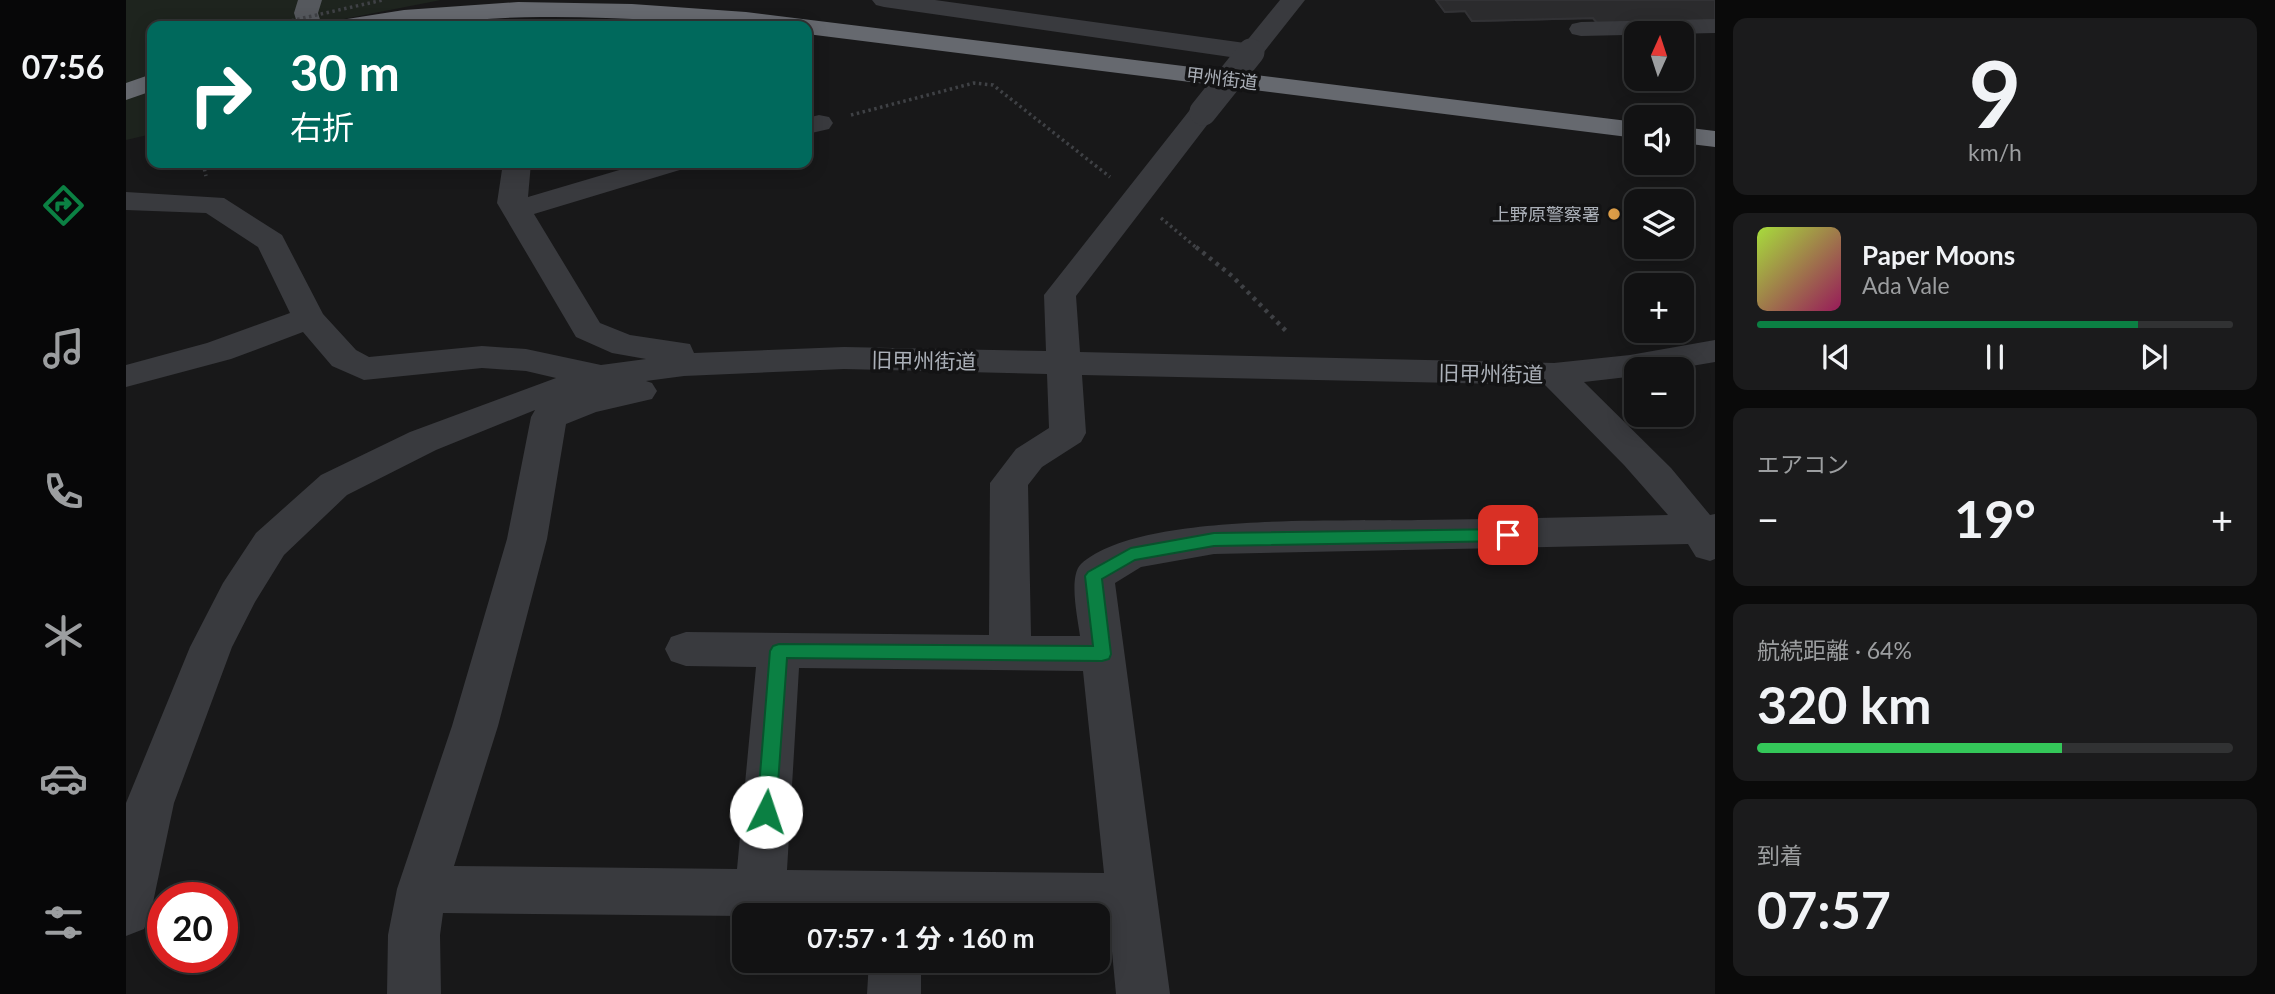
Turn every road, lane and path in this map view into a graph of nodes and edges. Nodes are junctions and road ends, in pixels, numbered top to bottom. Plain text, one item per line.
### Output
1 (310, 0) edge
2 (383, 0) edge
3 (884, 0) edge
4 (1066, 0) edge
5 (1293, 0) edge
6 (290, 21) edge
7 (308, 21) edge
8 (381, 21) edge
9 (760, 21) edge
10 (1042, 22) junction
11 (1715, 26) edge
12 (812, 27) edge
13 (1581, 29) dead end
14 (1251, 52) junction
15 (147, 84) edge
16 (126, 92) edge
17 (813, 125) edge
18 (1624, 128) edge
19 (1694, 136) edge
20 (1715, 139) edge
21 (516, 168) edge
22 (656, 168) edge
23 (1136, 198) junction
24 (126, 201) edge
25 (516, 210) junction
26 (309, 318) junction
27 (1715, 351) edge
28 (1062, 362) junction
29 (684, 365) junction
30 (1323, 370) junction
31 (1555, 374) junction
32 (126, 376) edge
33 (601, 376) junction
34 (1710, 538) edge
35 (686, 649) dead end
36 (779, 651) junction
37 (1010, 654) junction
38 (1102, 654) junction
39 (422, 889) junction
40 (760, 892) junction
41 (1131, 897) junction
42 (886, 903) edge
43 (930, 903) edge
44 (126, 912) edge
45 (895, 973) edge
46 (414, 994) edge
47 (894, 994) edge
48 (1143, 994) edge

1 - 7 main road
2 - 6 path, bridge
3 - 10 street
4 - 10 street
5 - 14 street
8 - 9 highway, 甲州街道
10 - 14 street
11 - 13 street
12 - 18 highway, 甲州街道
14 - 23 street, bridge
15 - 16 highway
17 - 23 path
19 - 20 highway
21 - 25 street
22 - 25 street
23 - 28 street
23 - 30 path
24 - 26 street, 旧甲州街道
25 - 29 street
26 - 32 street
26 - 33 street, 旧甲州街道
27 - 31 street, 旧甲州街道
28 - 29 street, 旧甲州街道
28 - 30 street, 旧甲州街道
28 - 37 street
29 - 33 street, 旧甲州街道
30 - 31 street, 旧甲州街道
31 - 34 street
33 - 39 street
33 - 44 street
34 - 38 street
35 - 36 street
36 - 37 street
36 - 40 street
37 - 38 street
38 - 41 street
39 - 40 street
39 - 46 street
40 - 42 street
41 - 43 street
41 - 48 street
45 - 47 street

